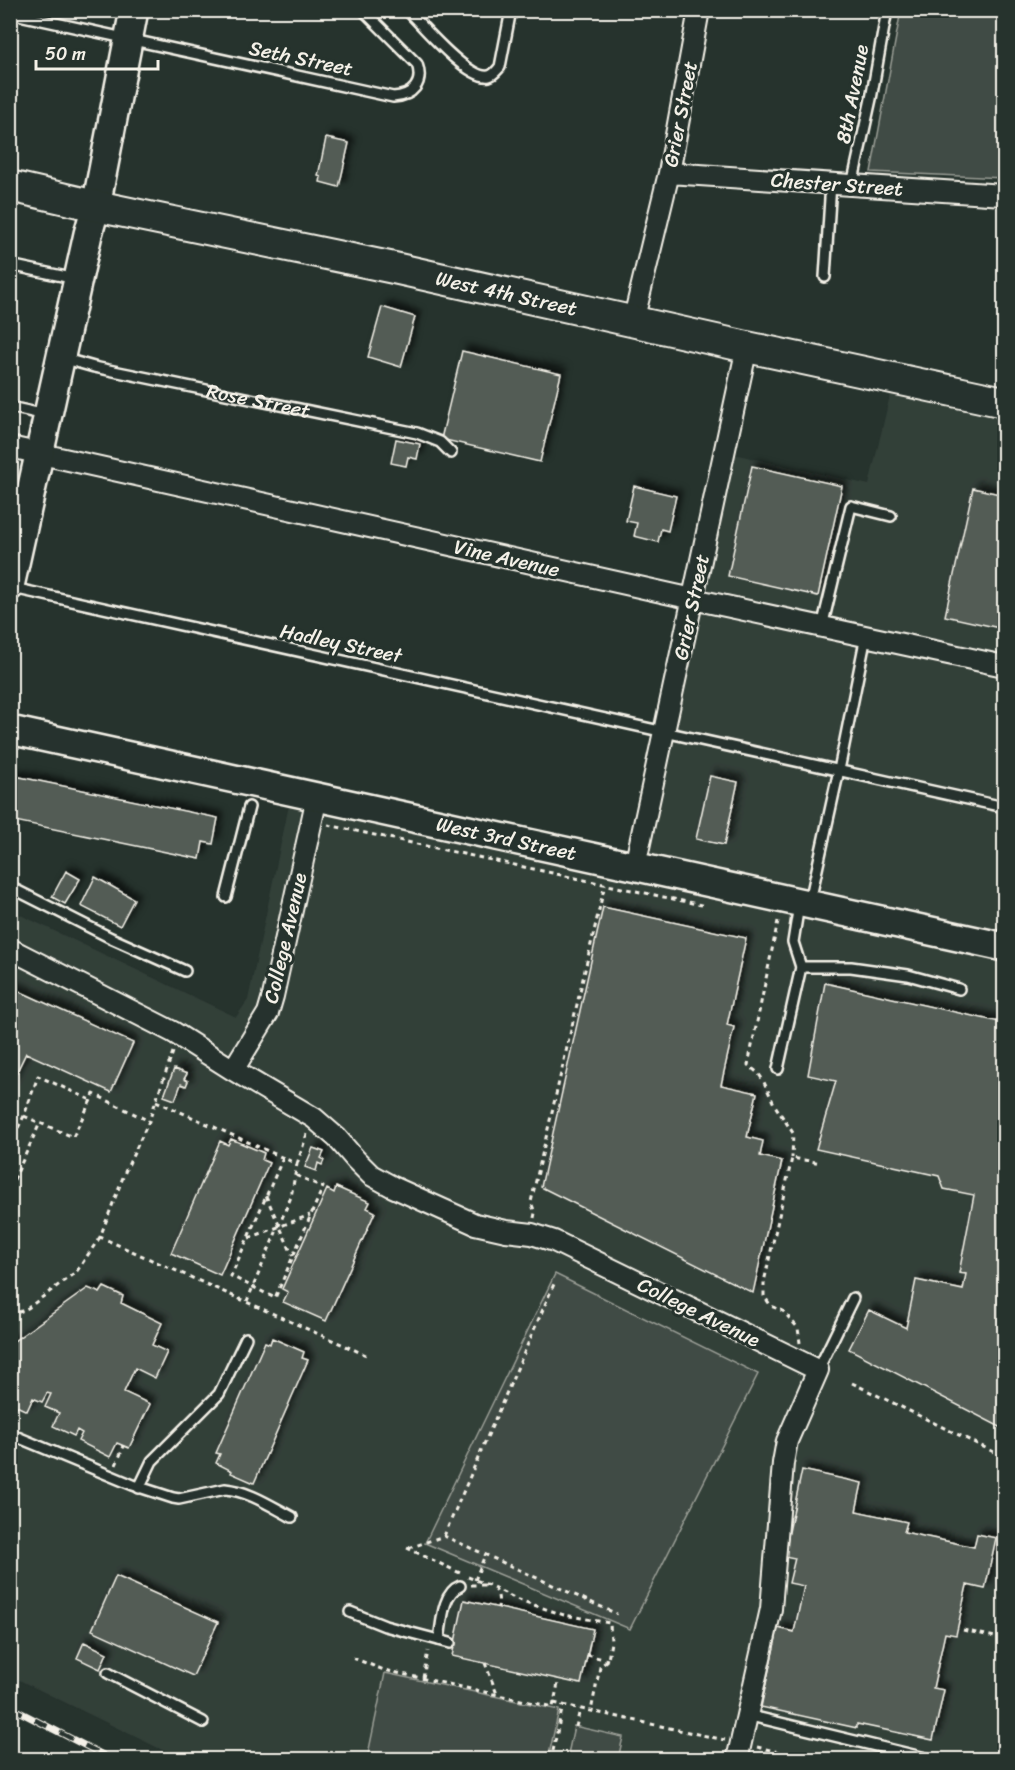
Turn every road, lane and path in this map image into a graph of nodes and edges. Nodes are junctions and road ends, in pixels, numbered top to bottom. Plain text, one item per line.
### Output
1 (134, 10) edge
2 (363, 10) edge
3 (406, 10) edge
4 (511, 10) edge
5 (699, 10) edge
6 (887, 10) edge
7 (10, 13) edge
8 (129, 39) junction
9 (669, 173) junction
10 (831, 183) junction
11 (852, 185) junction
12 (10, 186) edge
13 (1005, 195) edge
14 (96, 206) junction
15 (10, 265) edge
16 (825, 277) dead end
17 (78, 280) junction
18 (633, 322) junction
19 (747, 347) junction
20 (61, 358) junction
21 (1005, 402) edge
22 (10, 407) edge
23 (48, 416) junction
24 (10, 447) edge
25 (451, 453) dead end
26 (40, 454) junction
27 (891, 516) dead end
28 (11, 580) edge
29 (693, 599) junction
30 (822, 627) junction
31 (866, 636) junction
32 (1005, 666) edge
33 (10, 730) edge
34 (664, 732) junction
35 (839, 770) junction
36 (249, 807) dead end
37 (1005, 807) edge
38 (314, 809) junction
39 (635, 866) junction
40 (605, 884) junction
41 (10, 887) edge
42 (226, 897) dead end
43 (709, 906) dead end
44 (801, 911) junction
45 (1005, 947) edge
46 (10, 949) edge
47 (801, 967) junction
48 (185, 971) dead end
49 (959, 989) dead end
50 (173, 1052) dead end
51 (778, 1069) dead end
52 (232, 1070) junction
53 (91, 1100) junction
54 (156, 1101) junction
55 (24, 1116) junction
56 (149, 1121) junction
57 (40, 1123) junction
58 (308, 1129) dead end
59 (10, 1144) edge
60 (283, 1158) junction
61 (792, 1158) junction
62 (821, 1163) dead end
63 (297, 1164) junction
64 (295, 1175) junction
65 (10, 1188) edge
66 (266, 1196) junction
67 (311, 1215) junction
68 (534, 1220) dead end
69 (279, 1226) junction
70 (100, 1237) junction
71 (247, 1239) junction
72 (293, 1256) junction
73 (554, 1284) dead end
74 (253, 1287) junction
75 (853, 1298) dead end
76 (247, 1302) junction
77 (10, 1316) edge
78 (246, 1338) dead end
79 (801, 1348) dead end
80 (366, 1354) dead end
81 (818, 1370) junction
82 (852, 1383) dead end
83 (10, 1434) edge
84 (124, 1446) dead end
85 (1005, 1457) edge
86 (116, 1465) dead end
87 (140, 1488) junction
88 (292, 1517) dead end
89 (444, 1536) junction
90 (485, 1555) junction
91 (475, 1580) junction
92 (460, 1586) joint
93 (491, 1586) junction
94 (498, 1608) dead end
95 (350, 1612) dead end
96 (617, 1614) dead end
97 (963, 1630) dead end
98 (435, 1639) junction
99 (1005, 1639) edge
100 (450, 1643) dead end
101 (587, 1655) dead end
102 (353, 1658) dead end
103 (608, 1660) junction
104 (485, 1663) dead end
105 (108, 1673) dead end
106 (423, 1678) junction
107 (559, 1679) dead end
108 (497, 1695) junction
109 (554, 1703) junction
110 (562, 1705) junction
111 (580, 1709) junction
112 (591, 1711) junction
113 (747, 1715) junction
114 (1005, 1720) edge
115 (203, 1722) dead end
116 (576, 1727) dead end
117 (728, 1740) dead end
118 (752, 1746) dead end
119 (551, 1760) edge
120 (737, 1760) edge
121 (814, 1760) edge
122 (934, 1760) edge
123 (996, 1760) edge

1 - 8 main road
2 - 8 lane, Seth Street
3 - 4 lane
5 - 9 street, Grier Street
6 - 11 lane, 8th Avenue
7 - 8 lane, Seth Street
8 - 14 main road
9 - 10 street, Chester Street
9 - 18 street, Grier Street
10 - 11 street, Chester Street
10 - 16 lane
11 - 13 street, Chester Street
12 - 14 main road, West 4th Street
14 - 17 main road
14 - 18 main road, West 4th Street
15 - 17 lane
17 - 20 main road
18 - 19 main road, West 4th Street
19 - 21 main road, West 4th Street
19 - 29 street, Grier Street
20 - 23 main road
20 - 25 lane, Rose Street
22 - 23 lane
23 - 26 main road
24 - 26 street, Vine Avenue
26 - 28 main road
26 - 29 street, Vine Avenue
27 - 30 lane
28 - 34 lane, Hadley Street
29 - 30 street, Vine Avenue
29 - 34 street, Grier Street
30 - 31 street, Vine Avenue
31 - 32 street, Vine Avenue
31 - 35 lane
33 - 38 main road, West 3rd Street
34 - 35 lane, Hadley Street
34 - 39 street, Grier Street
35 - 37 lane, Hadley Street
35 - 44 lane
36 - 42 lane
38 - 39 main road, West 3rd Street
38 - 40 path
38 - 52 street, College Avenue
39 - 44 main road, West 3rd Street
40 - 43 path
40 - 68 path
41 - 48 lane
44 - 45 main road, West 3rd Street
44 - 47 lane
44 - 61 path
46 - 52 street, College Avenue
47 - 49 lane
47 - 51 lane
50 - 54 path
52 - 81 street, College Avenue
53 - 55 path
53 - 56 path
53 - 57 path
54 - 56 path
54 - 60 path
55 - 57 path
55 - 59 path
56 - 70 path
57 - 65 path
58 - 63 path
60 - 63 path
60 - 66 path
61 - 62 path
61 - 79 path
63 - 64 path
64 - 67 path
64 - 69 path
66 - 69 path
66 - 71 path
67 - 69 path
67 - 72 path
69 - 71 path
69 - 72 path
69 - 74 path
70 - 76 path
70 - 77 path
71 - 74 path
72 - 74 path
73 - 89 path
74 - 76 path
75 - 81 lane
76 - 80 path
78 - 87 lane
81 - 113 street
82 - 85 path
83 - 87 lane
84 - 86 path
87 - 88 lane
89 - 90 path
89 - 91 path
90 - 91 path
90 - 96 path
91 - 93 path
92 - 93 path
92 - 98 lane
93 - 94 path
93 - 103 path
95 - 98 lane
97 - 99 path
98 - 100 lane
98 - 106 path
101 - 103 path
102 - 106 path
103 - 112 path
104 - 108 path
105 - 115 lane
106 - 108 path
107 - 109 path
108 - 109 path
109 - 110 path
110 - 111 path
110 - 119 path
111 - 112 path
111 - 116 path
112 - 117 path
113 - 120 street
113 - 122 lane
114 - 123 path
118 - 121 path

